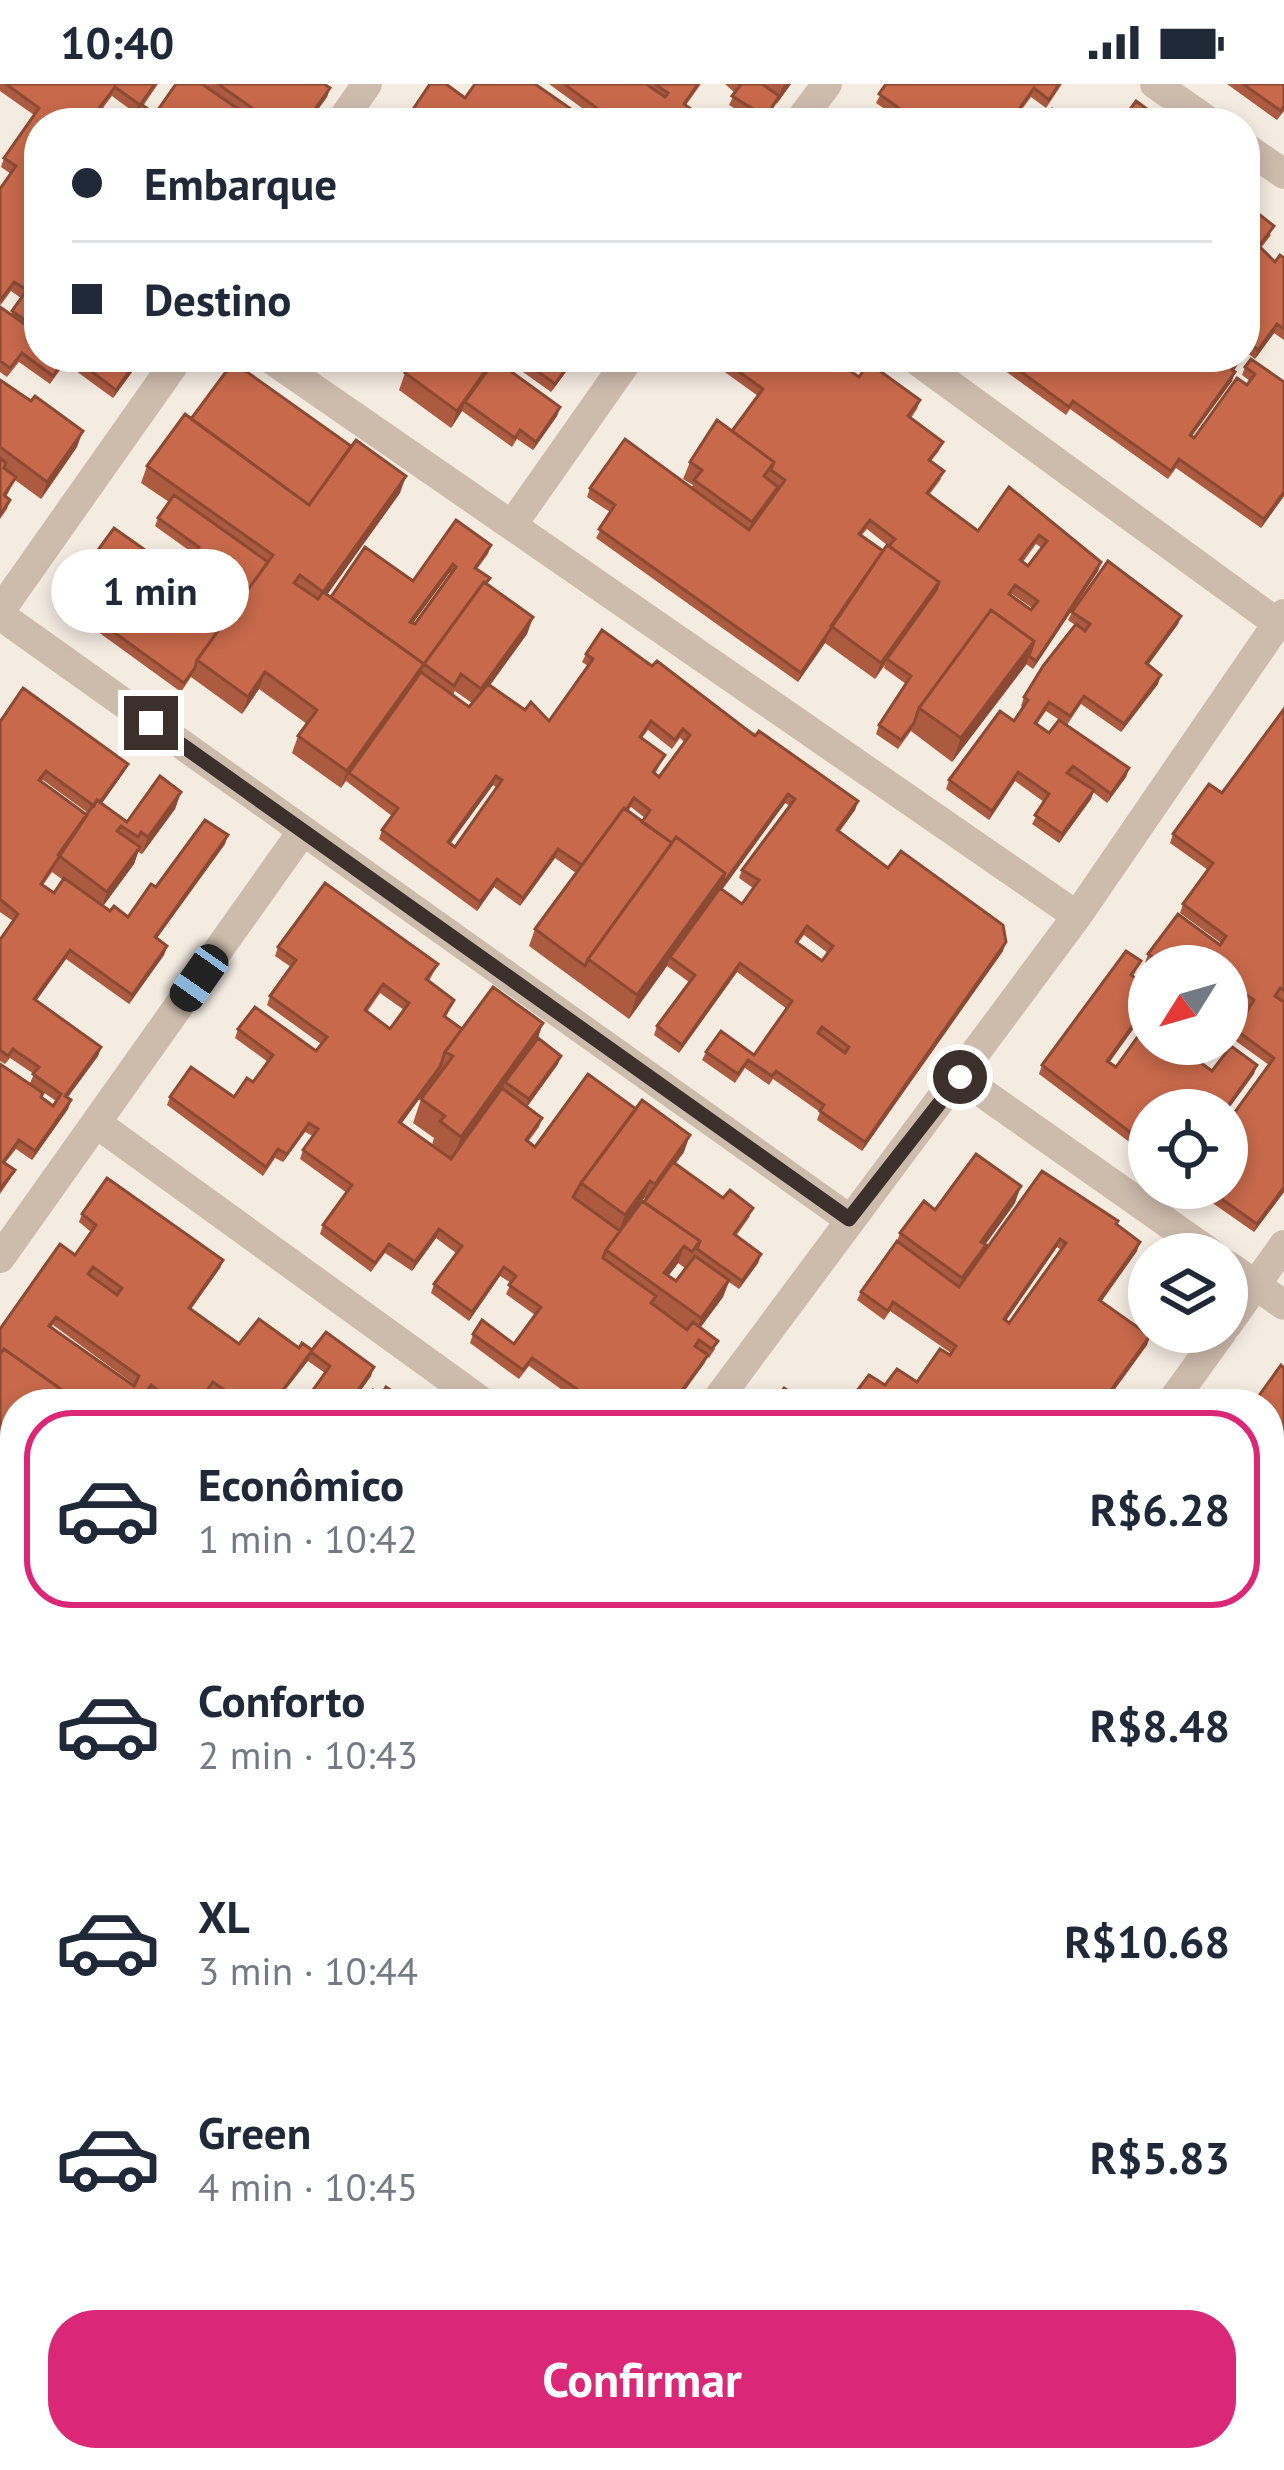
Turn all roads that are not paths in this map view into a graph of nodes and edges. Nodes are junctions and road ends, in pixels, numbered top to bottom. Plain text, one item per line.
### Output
1 (1155, 84) edge
2 (1189, 108) edge
3 (169, 372) edge
4 (290, 372) edge
5 (619, 372) edge
6 (933, 372) edge
7 (512, 525) junction
8 (0, 613) edge
9 (1281, 619) edge
10 (302, 832) junction
11 (1077, 916) junction
12 (960, 1077) junction
13 (96, 1124) junction
14 (849, 1219) junction
15 (1182, 1233) edge
16 (1284, 1246) edge
17 (0, 1258) edge
18 (1248, 1279) edge
19 (1256, 1285) junction
20 (1248, 1296) edge
21 (1284, 1305) edge
22 (1206, 1353) edge
23 (464, 1389) edge
24 (726, 1389) edge
25 (1181, 1389) edge

1 - 2 street
3 - 8 street
4 - 7 street
5 - 7 street
6 - 9 street
7 - 11 street
8 - 10 street
9 - 11 street
10 - 13 street
10 - 14 street
11 - 12 street
12 - 14 street
12 - 15 street
13 - 17 street
13 - 23 street
14 - 24 street
16 - 19 street
18 - 19 street
19 - 20 street
19 - 21 street
22 - 25 street

